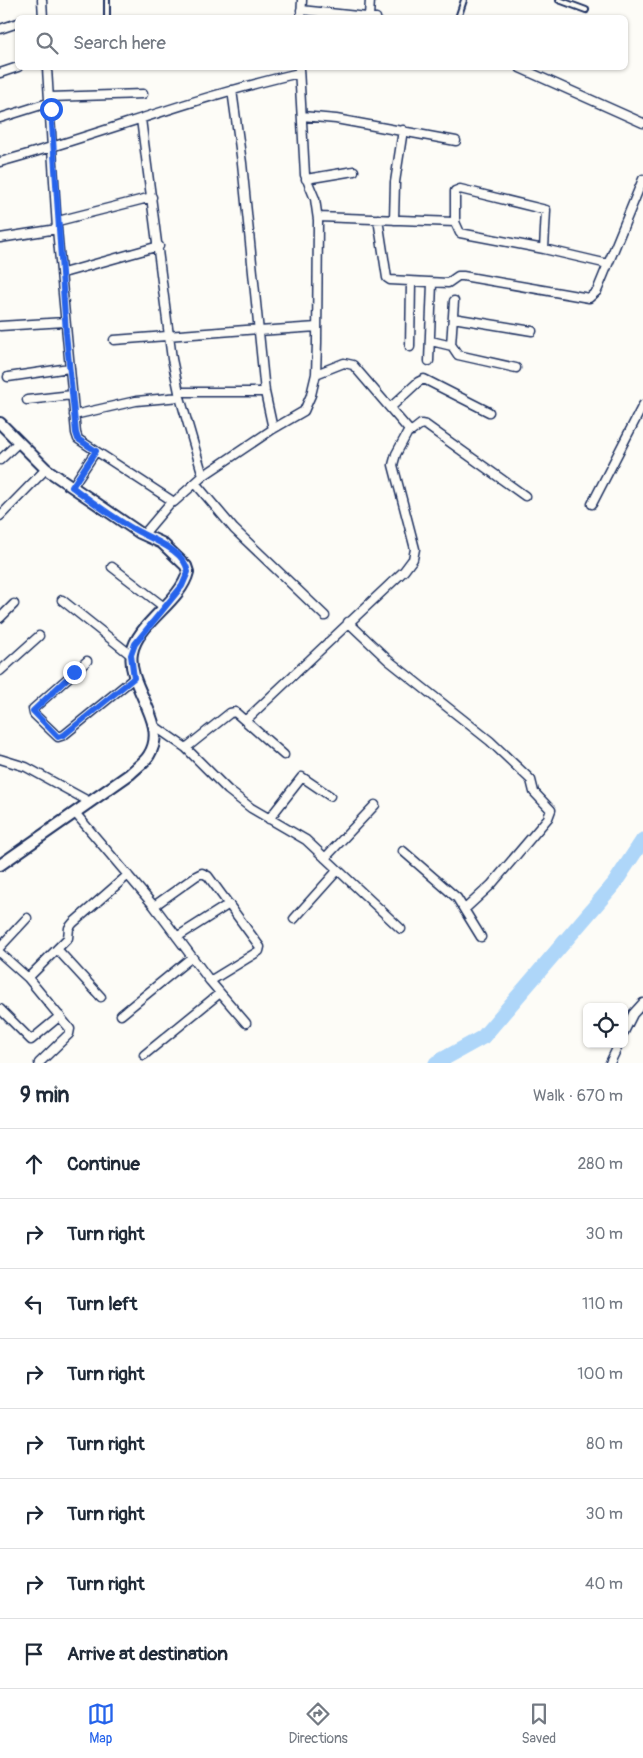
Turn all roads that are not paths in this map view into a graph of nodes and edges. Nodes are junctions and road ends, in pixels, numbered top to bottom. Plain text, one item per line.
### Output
1 (42, 0) edge
2 (107, 0) edge
3 (302, 0) edge
4 (370, 0) edge
5 (464, 0) edge
6 (559, 0) edge
7 (586, 10) dead end
8 (301, 14) edge
9 (43, 15) edge
10 (107, 15) edge
11 (325, 15) edge
12 (372, 15) edge
13 (459, 15) edge
14 (15, 24) edge
15 (0, 29) edge
16 (15, 68) edge
17 (48, 70) edge
18 (299, 70) edge
19 (524, 70) edge
20 (0, 73) edge
21 (232, 90) junction
22 (142, 94) dead end
23 (50, 100) junction
24 (302, 116) junction
25 (0, 118) edge
26 (141, 119) junction
27 (643, 123) edge
28 (403, 130) junction
29 (456, 141) dead end
30 (53, 148) junction
31 (0, 162) edge
32 (354, 171) dead end
33 (306, 179) junction
34 (643, 179) edge
35 (152, 197) junction
36 (318, 217) junction
37 (378, 220) junction
38 (394, 220) junction
39 (455, 222) junction
40 (58, 225) junction
41 (0, 238) edge
42 (159, 246) junction
43 (544, 248) junction
44 (608, 264) junction
45 (62, 272) junction
46 (411, 282) junction
47 (432, 283) junction
48 (454, 301) dead end
49 (453, 318) junction
50 (65, 322) junction
51 (0, 326) edge
52 (317, 327) junction
53 (259, 330) junction
54 (532, 331) dead end
55 (169, 335) junction
56 (114, 340) dead end
57 (431, 341) junction
58 (451, 345) junction
59 (410, 347) dead end
60 (430, 361) dead end
61 (69, 368) junction
62 (516, 368) dead end
63 (316, 374) junction
64 (8, 377) dead end
65 (266, 392) junction
66 (180, 394) junction
67 (72, 395) junction
68 (27, 400) dead end
69 (643, 405) edge
70 (390, 408) junction
71 (489, 412) dead end
72 (74, 415) junction
73 (0, 423) edge
74 (273, 429) junction
75 (409, 430) junction
76 (19, 442) junction
77 (96, 451) junction
78 (0, 460) edge
79 (46, 469) junction
80 (203, 476) junction
81 (196, 484) junction
82 (72, 487) junction
83 (525, 496) dead end
84 (172, 502) junction
85 (592, 504) dead end
86 (0, 516) edge
87 (144, 534) junction
88 (112, 567) dead end
89 (62, 600) dead end
90 (14, 604) dead end
91 (164, 607) junction
92 (325, 616) dead end
93 (0, 618) edge
94 (348, 622) junction
95 (39, 636) dead end
96 (131, 655) junction
97 (86, 661) dead end
98 (0, 672) edge
99 (134, 678) junction
100 (246, 720) junction
101 (153, 725) junction
102 (186, 748) junction
103 (284, 755) dead end
104 (0, 759) edge
105 (330, 796) dead end
106 (90, 802) junction
107 (375, 805) dead end
108 (76, 814) junction
109 (269, 818) junction
110 (403, 851) dead end
111 (325, 858) junction
112 (0, 865) edge
113 (337, 871) junction
114 (128, 876) junction
115 (229, 904) junction
116 (154, 906) junction
117 (465, 909) junction
118 (27, 918) dead end
119 (294, 919) dead end
120 (401, 929) dead end
121 (177, 937) junction
122 (482, 937) dead end
123 (0, 947) edge
124 (57, 949) junction
125 (0, 953) edge
126 (192, 957) junction
127 (28, 978) junction
128 (210, 981) junction
129 (220, 993) junction
130 (101, 997) dead end
131 (643, 1003) edge
132 (0, 1009) edge
133 (121, 1015) dead end
134 (60, 1016) junction
135 (246, 1023) dead end
136 (628, 1024) edge
137 (617, 1048) edge
138 (144, 1055) dead end
139 (39, 1063) edge
140 (610, 1063) edge

1 - 9 street
2 - 10 lane
3 - 8 street
4 - 12 street
5 - 13 lane
6 - 7 lane
8 - 11 street
14 - 15 street
16 - 20 street
17 - 23 street
18 - 21 street
18 - 24 street
19 - 27 street
21 - 26 street
21 - 53 street
22 - 23 street
23 - 25 street
23 - 30 street
24 - 28 street
24 - 33 street
26 - 30 street
26 - 35 street
28 - 29 street
28 - 38 street
30 - 31 street
30 - 40 street
32 - 33 street
33 - 36 street
34 - 44 street
35 - 40 street
35 - 42 street
36 - 37 street
36 - 52 street
37 - 38 street
37 - 46 street
38 - 39 street
39 - 43 street
39 - 43 street
40 - 41 street
40 - 45 street
42 - 45 street
42 - 55 street
43 - 44 street
44 - 47 street
45 - 50 street
46 - 47 street
46 - 59 street
47 - 57 street
48 - 49 street
49 - 54 street
49 - 58 street
50 - 51 street
50 - 61 street
52 - 53 street
52 - 63 street
53 - 55 street
53 - 65 street
55 - 56 street
55 - 66 street
57 - 58 street
57 - 60 street
58 - 62 street
61 - 64 street
61 - 67 street
63 - 70 street
63 - 74 street
65 - 66 street
65 - 74 street
66 - 72 street
66 - 80 street
67 - 68 street
67 - 72 street
69 - 85 street
70 - 71 street
70 - 75 street
72 - 77 street
73 - 76 street
74 - 80 street
75 - 83 street
75 - 94 street
76 - 78 street
76 - 79 street
77 - 82 street
77 - 84 street
79 - 82 street
79 - 86 street
80 - 81 street
81 - 84 street
81 - 92 street
82 - 87 street
84 - 87 street
87 - 91 street
88 - 91 street
89 - 96 street
90 - 93 street
91 - 96 street
94 - 100 street
94 - 117 street
95 - 98 street
96 - 99 street
97 - 99 street
99 - 101 street
100 - 102 street
100 - 103 street
101 - 102 street
101 - 106 street
102 - 109 street
104 - 106 street
105 - 109 street
106 - 108 street
107 - 111 street
108 - 112 street
108 - 114 street
109 - 111 street
110 - 117 street
111 - 113 street
113 - 119 street
113 - 120 street
114 - 116 street
114 - 124 street
115 - 116 street
115 - 121 street
115 - 128 street
116 - 121 street
117 - 122 street
118 - 123 street
121 - 126 street
124 - 127 street
124 - 130 street
125 - 127 street
126 - 128 street
126 - 133 street
127 - 134 street
128 - 129 street
129 - 135 street
129 - 138 street
131 - 136 street
132 - 134 street
134 - 139 street
137 - 140 street

